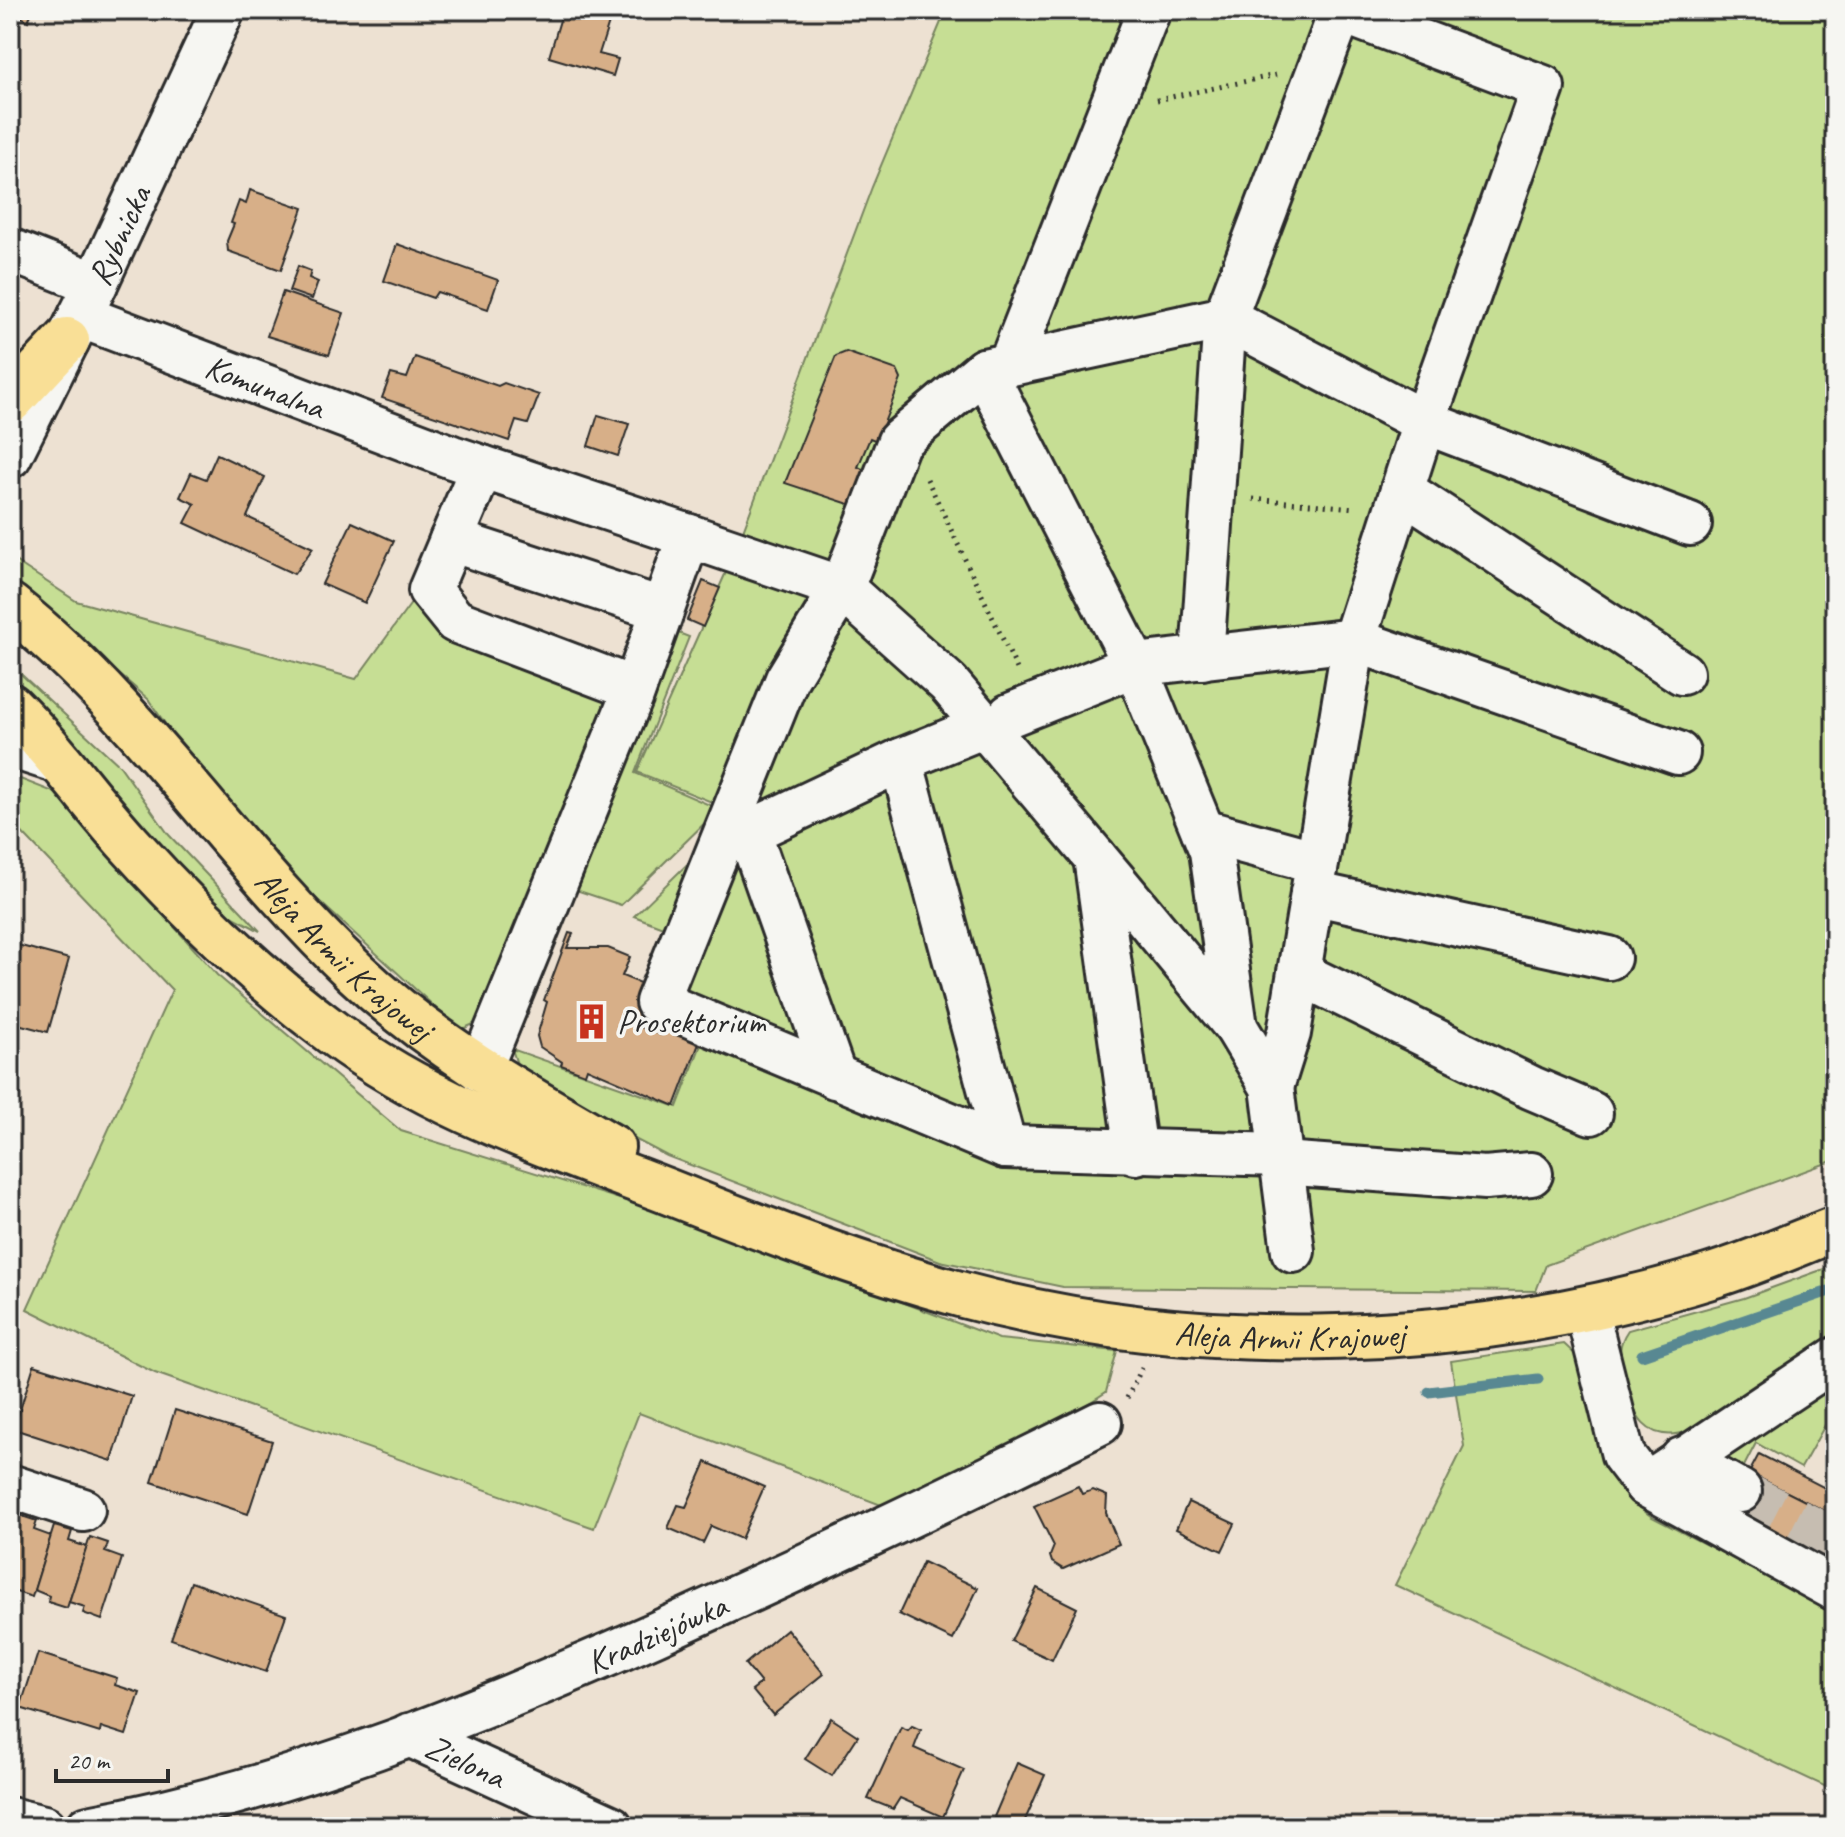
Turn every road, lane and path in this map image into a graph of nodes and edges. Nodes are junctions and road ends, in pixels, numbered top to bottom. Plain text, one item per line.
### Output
1 (223, 10) edge
2 (1149, 10) edge
3 (1340, 10) edge
4 (1320, 66) junction
5 (1110, 110) junction
6 (10, 250) edge
7 (81, 313) junction
8 (1225, 318) junction
9 (997, 367) junction
10 (10, 401) edge
11 (1424, 422) junction
12 (906, 435) junction
13 (10, 456) edge
14 (467, 462) junction
15 (1213, 496) junction
16 (1399, 500) junction
17 (1690, 524) dead end
18 (689, 536) junction
19 (451, 540) junction
20 (842, 588) junction
21 (10, 606) edge
22 (661, 609) junction
23 (1354, 640) junction
24 (1202, 658) junction
25 (1135, 665) junction
26 (1682, 673) dead end
27 (634, 689) junction
28 (10, 706) edge
29 (1010, 716) junction
30 (10, 746) edge
31 (1678, 753) dead end
32 (901, 760) junction
33 (62, 763) junction
34 (740, 828) junction
35 (1203, 831) junction
36 (1095, 857) junction
37 (1314, 877) junction
38 (1609, 958) dead end
39 (1299, 973) junction
40 (1236, 1027) junction
41 (480, 1070) junction
42 (835, 1077) junction
43 (1272, 1087) junction
44 (1591, 1113) dead end
45 (1005, 1147) junction
46 (1136, 1153) junction
47 (1281, 1159) junction
48 (1531, 1174) dead end
49 (747, 1223) junction
50 (1835, 1229) edge
51 (1293, 1251) dead end
52 (1586, 1308) junction
53 (1154, 1329) junction
54 (1835, 1359) edge
55 (1100, 1423) joint
56 (1682, 1459) junction
57 (1646, 1485) junction
58 (10, 1486) edge
59 (1740, 1491) tunnel mouth
60 (83, 1510) dead end
61 (1835, 1589) edge
62 (409, 1735) junction
63 (10, 1819) edge
64 (44, 1827) edge
65 (88, 1827) edge
66 (611, 1827) edge

1 - 7 street, Rybnicka
2 - 5 street
3 - 4 street
3 - 11 street
4 - 5 path
4 - 8 street
5 - 9 street
6 - 7 street, Komunalna
7 - 10 main road
7 - 13 street, Rybnicka
7 - 14 street, Komunalna
8 - 9 street
8 - 11 street
8 - 15 street
9 - 12 street
9 - 25 street
11 - 16 street
11 - 17 street
12 - 20 street
12 - 29 path
14 - 18 street, Komunalna
14 - 19 street
15 - 16 path
15 - 24 street
16 - 23 street
16 - 26 street
18 - 20 street, Komunalna
18 - 22 street
19 - 22 street
19 - 27 street
20 - 29 street
20 - 34 street
21 - 41 main road, Aleja Armii Krajowej
22 - 27 street
23 - 24 street
23 - 31 street
23 - 37 street
24 - 25 street
25 - 29 street
25 - 35 street
27 - 41 street
28 - 33 main road, Aleja Armii Krajowej
29 - 32 street
29 - 36 street
30 - 33 street
32 - 34 street
32 - 45 street
33 - 49 main road, Aleja Armii Krajowej
34 - 42 street
34 - 42 street
35 - 37 street
35 - 40 street
36 - 40 street
36 - 46 street
37 - 38 street
37 - 39 street
39 - 43 street
39 - 44 street
40 - 43 street
41 - 49 main road, Aleja Armii Krajowej
42 - 45 street
43 - 47 street
45 - 46 street
46 - 47 street
47 - 48 street
47 - 51 street
49 - 53 main road, Aleja Armii Krajowej
50 - 52 main road, Aleja Armii Krajowej
52 - 53 main road, Aleja Armii Krajowej
52 - 57 street
53 - 55 path
54 - 56 street
55 - 62 street, Kradziejówka
56 - 57 street
56 - 59 street
57 - 61 street
58 - 60 street
62 - 65 street, Kradziejówka
62 - 66 street, Zielona
63 - 64 street

